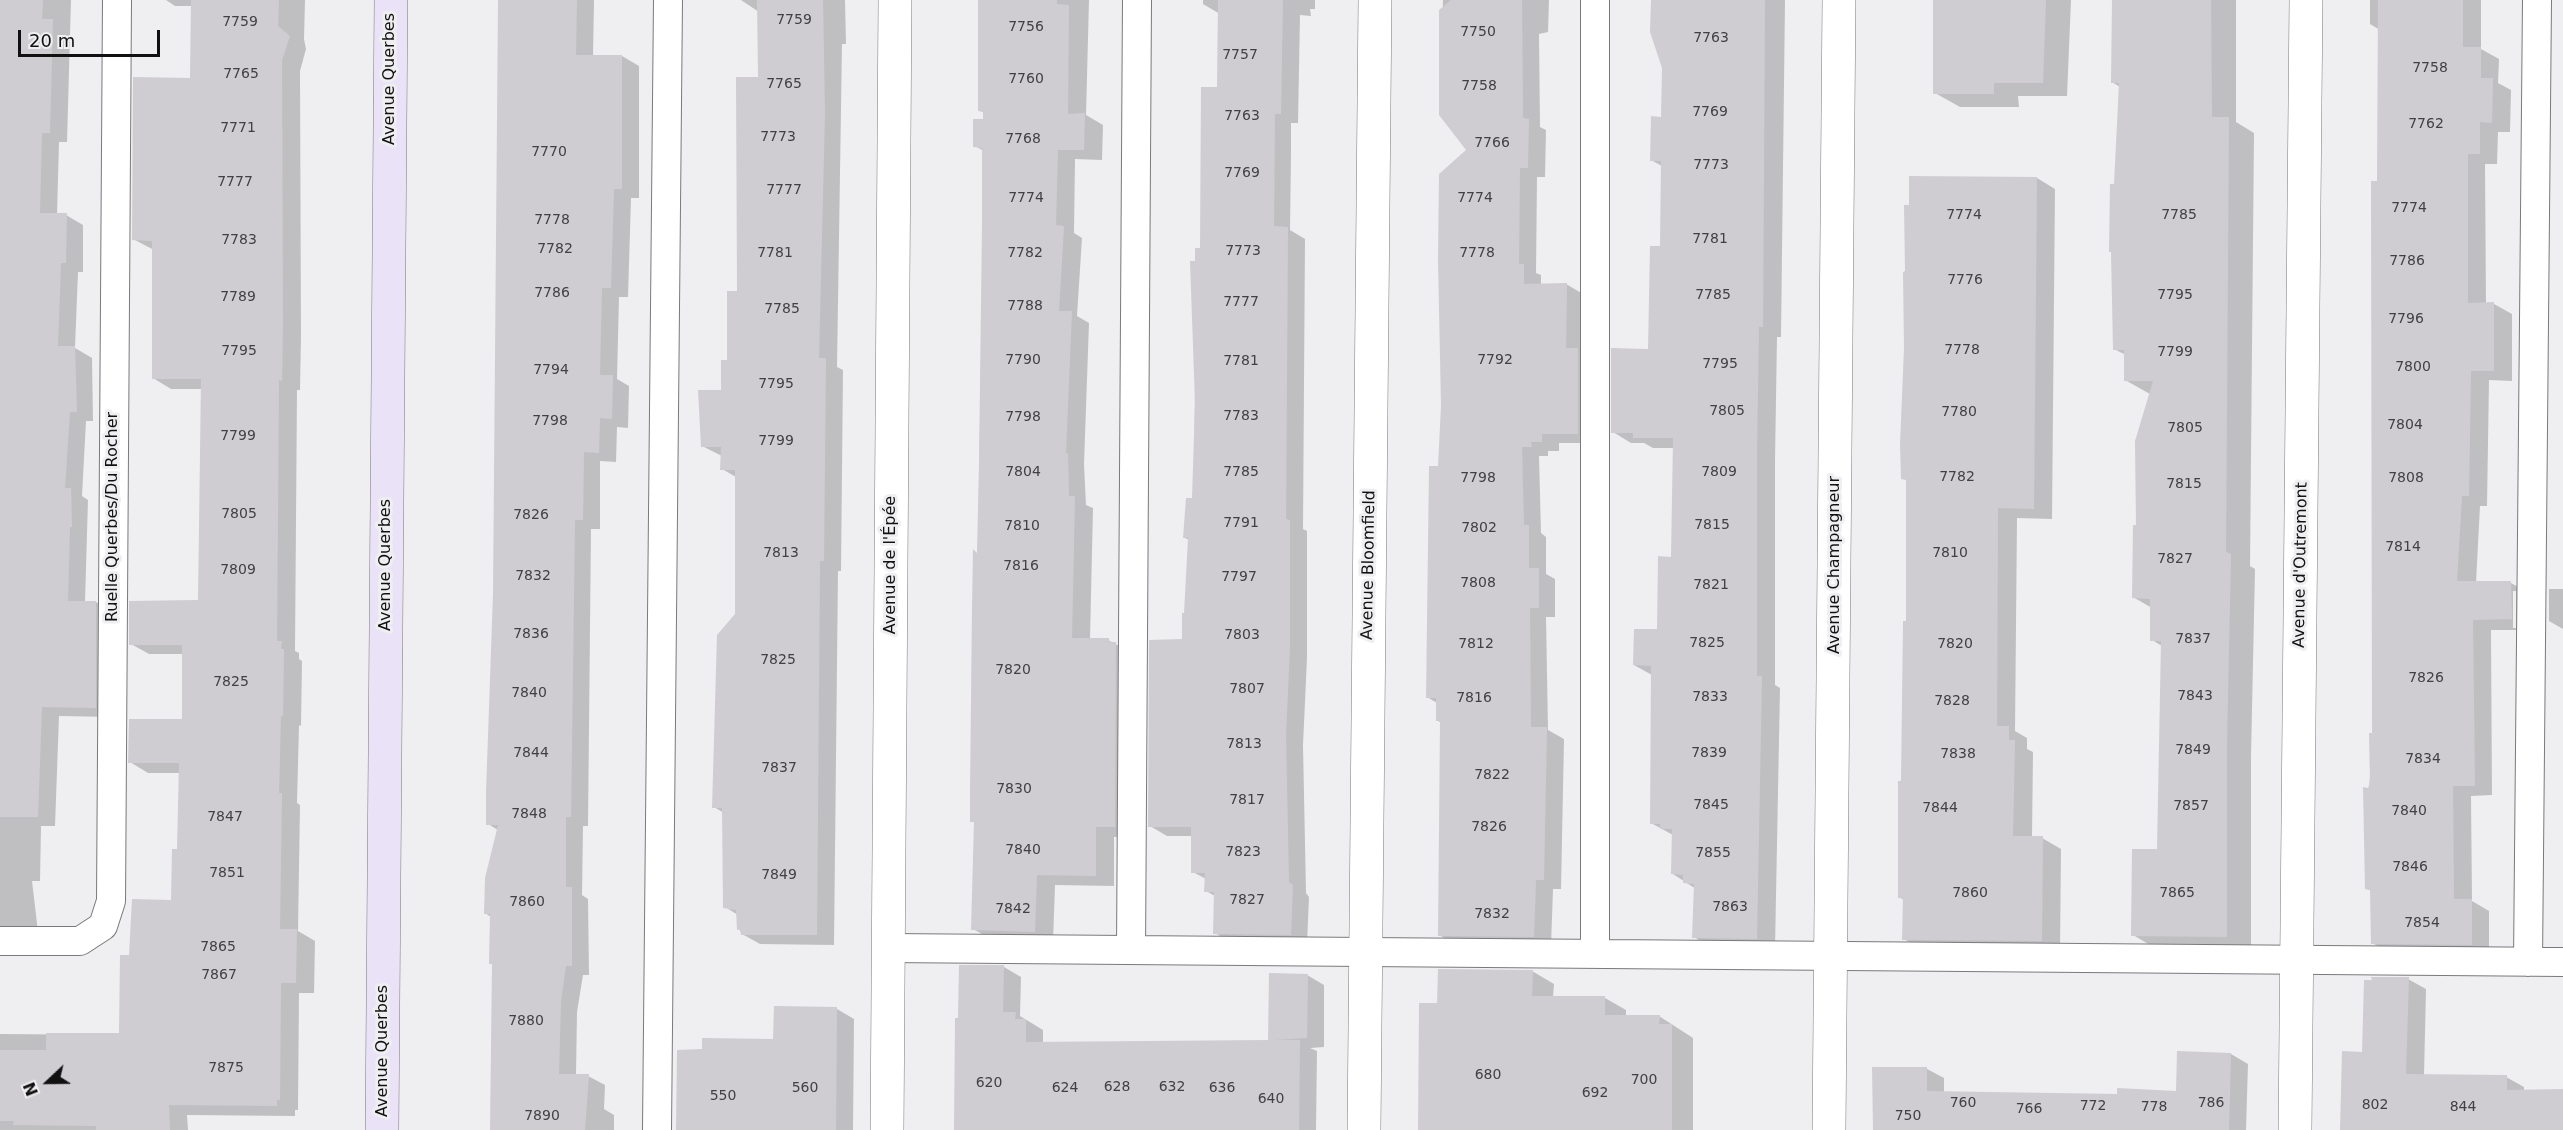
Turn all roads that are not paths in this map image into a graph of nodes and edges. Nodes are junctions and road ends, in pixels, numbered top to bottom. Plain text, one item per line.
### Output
1 (117, 0) edge
2 (391, 0) edge
3 (668, 0) edge
4 (895, 0) edge
5 (1137, 0) edge
6 (1375, 0) edge
7 (1595, 0) edge
8 (1839, 0) edge
9 (2306, 0) edge
10 (2537, 0) edge
11 (0, 941) edge
12 (888, 948) junction
13 (1131, 950) junction
14 (1365, 952) junction
15 (1595, 954) junction
16 (1832, 956) junction
17 (2297, 960) junction
18 (2528, 962) junction
19 (2563, 962) edge
20 (382, 1130) edge
21 (657, 1130) edge
22 (887, 1130) edge
23 (1364, 1130) edge
24 (1829, 1130) edge
25 (2295, 1130) edge

1 - 11 lane, Ruelle Querbes/Du Rocher
2 - 20 street, Avenue Querbes
3 - 21 lane
4 - 12 street, Avenue de l'Épée
5 - 13 lane
6 - 14 street, Avenue Bloomfield
7 - 15 lane
8 - 16 street, Avenue Champagneur
9 - 17 street, Avenue d'Outremont
10 - 18 lane
12 - 13 lane
12 - 22 street, Avenue de l'Épée
13 - 14 lane
14 - 15 lane
14 - 23 street, Avenue Bloomfield
15 - 16 lane
16 - 17 lane
16 - 24 street, Avenue Champagneur
17 - 18 lane
17 - 25 street, Avenue d'Outremont
18 - 19 lane

